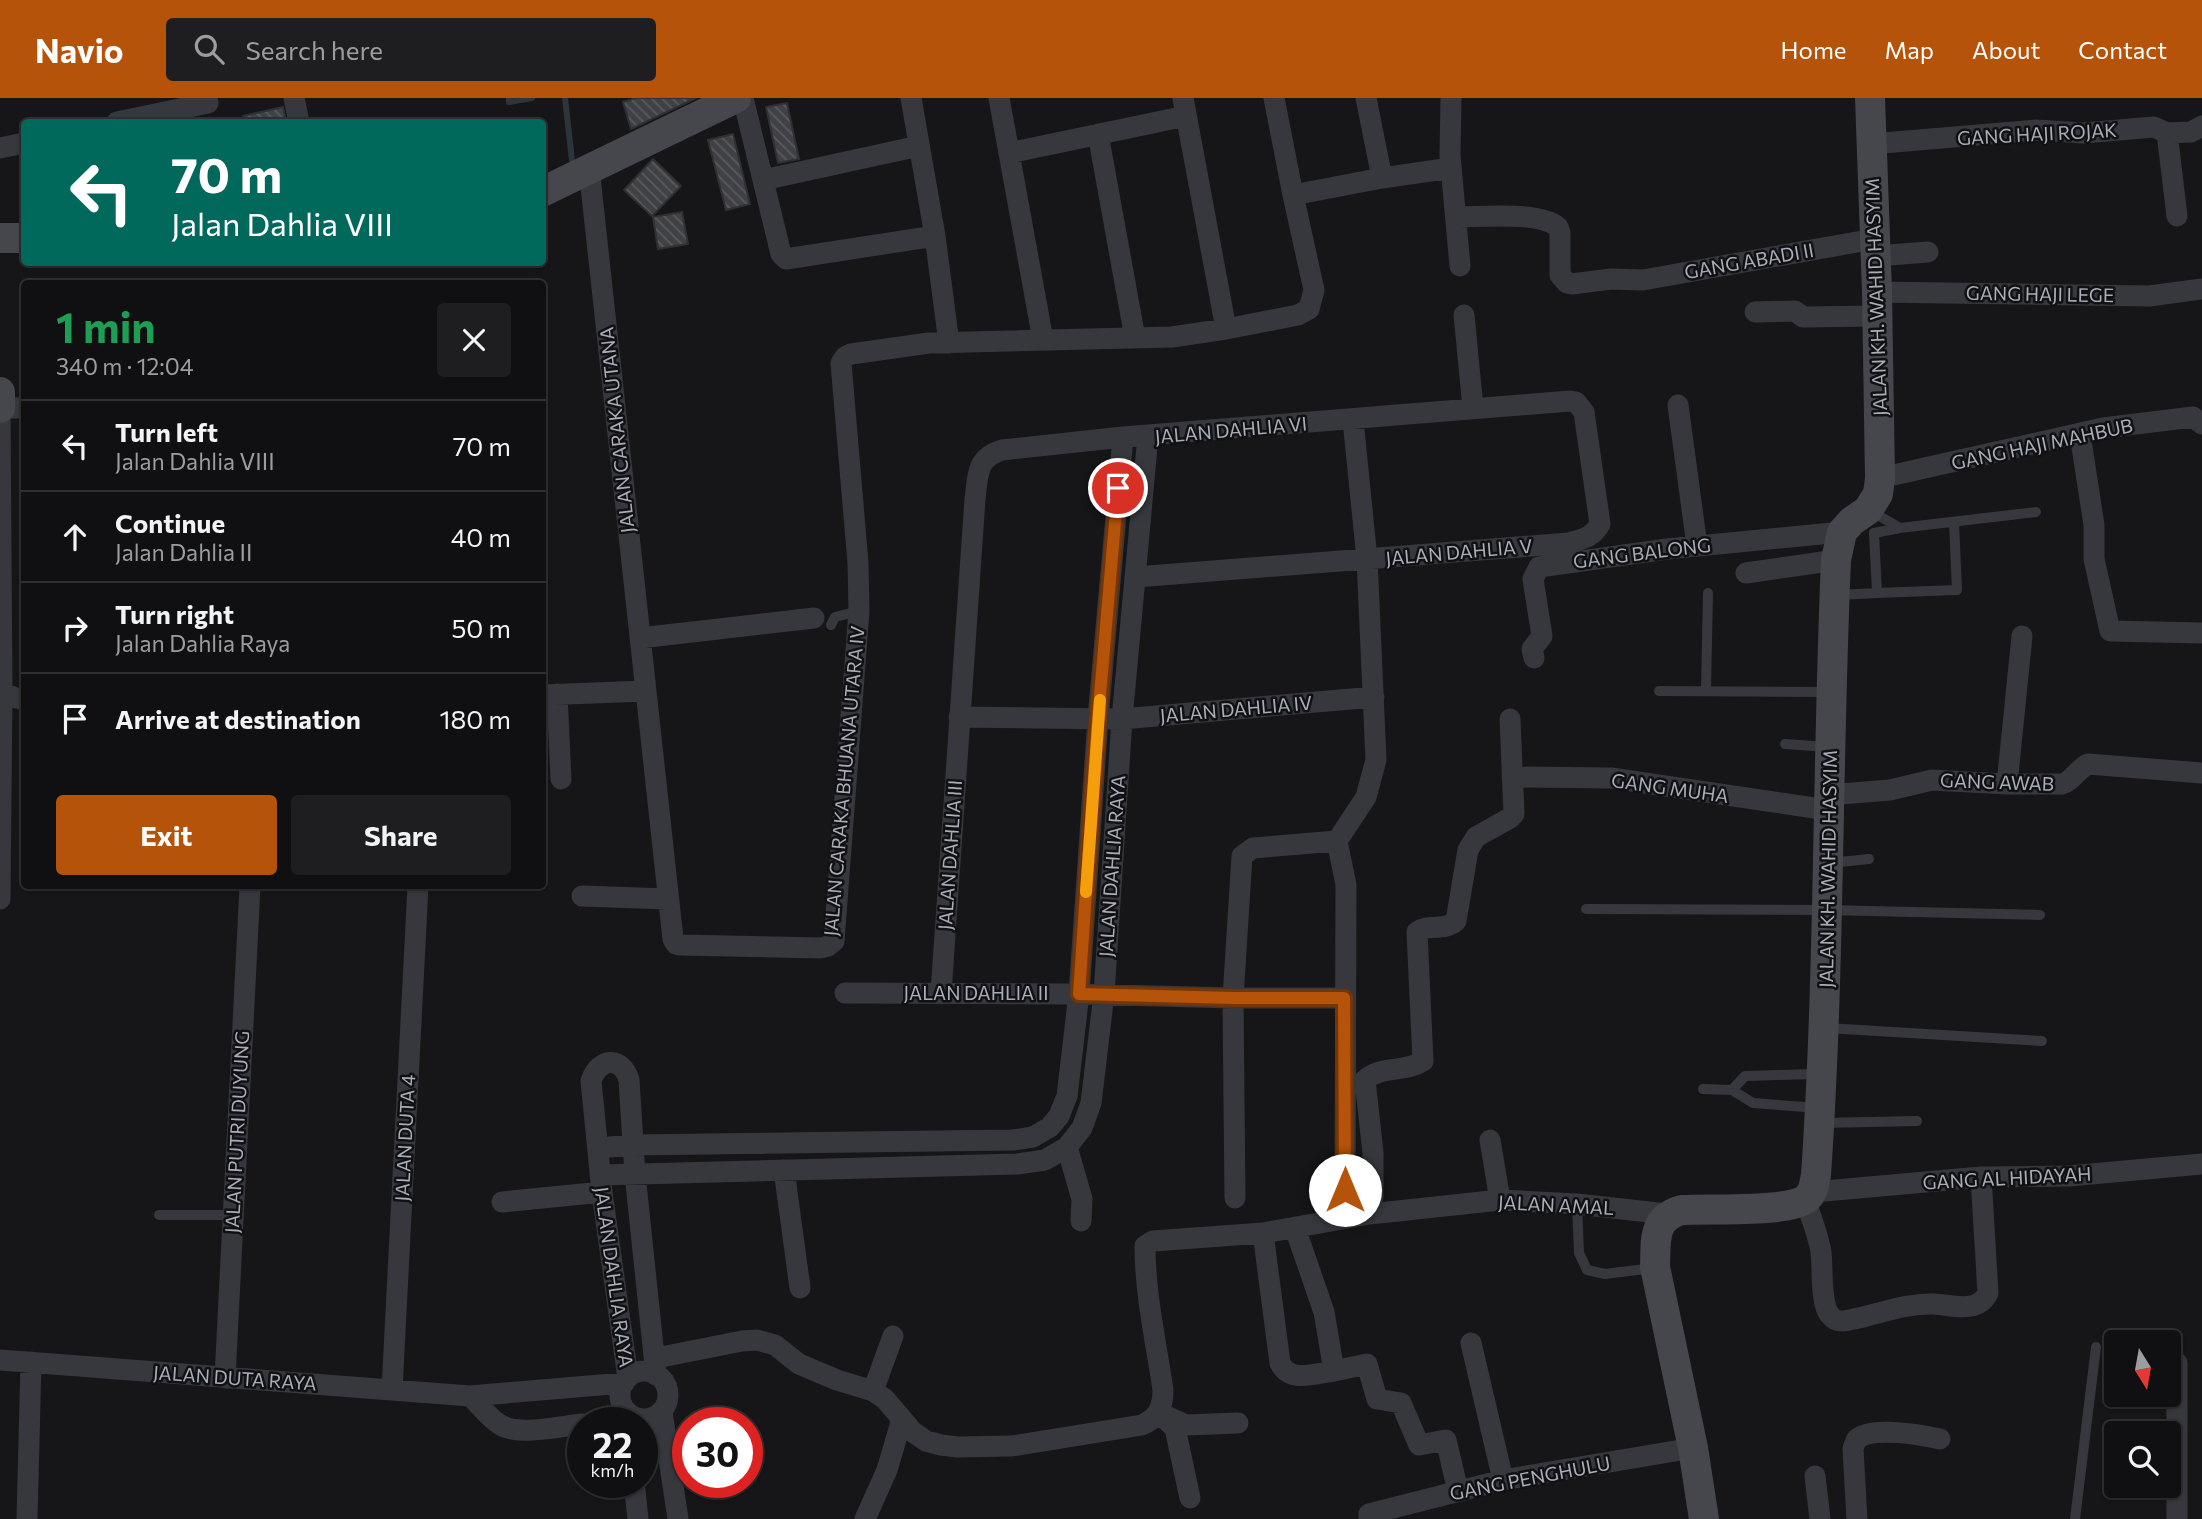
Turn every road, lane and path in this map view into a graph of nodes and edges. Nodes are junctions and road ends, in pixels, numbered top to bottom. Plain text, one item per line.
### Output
1 (294, 98) edge
2 (736, 98) edge
3 (743, 98) edge
4 (911, 98) edge
5 (999, 98) edge
6 (1275, 98) edge
7 (1366, 98) edge
8 (1451, 98) edge
9 (1870, 98) edge
10 (208, 103) dead end
11 (1185, 107) edge
12 (131, 119) edge
13 (298, 119) edge
14 (2202, 126) edge
15 (2167, 133) junction
16 (1098, 134) junction
17 (21, 144) edge
18 (1871, 144) junction
19 (919, 146) junction
20 (0, 148) edge
21 (1009, 153) junction
22 (1451, 168) junction
23 (1382, 178) junction
24 (565, 180) edge
25 (763, 180) junction
26 (1293, 195) junction
27 (2177, 216) dead end
28 (1456, 217) junction
29 (935, 236) junction
30 (0, 237) edge
31 (21, 238) edge
32 (1875, 248) junction
33 (1928, 252) dead end
34 (1460, 266) dead end
35 (2202, 289) edge
36 (1877, 304) junction
37 (1755, 312) dead end
38 (1464, 315) dead end
39 (1226, 329) junction
40 (1135, 338) junction
41 (1043, 340) junction
42 (950, 343) junction
43 (0, 392) edge
44 (1678, 405) dead end
45 (0, 408) edge
46 (21, 408) edge
47 (1473, 408) junction
48 (1584, 412) joint
49 (1353, 420) junction
50 (2202, 424) edge
51 (2080, 434) junction
52 (1148, 436) junction
53 (1123, 437) junction
54 (990, 454) joint
55 (1880, 478) junction
56 (1868, 510) junction
57 (2036, 512) dead end
58 (1954, 522) junction
59 (1900, 528) junction
60 (1698, 546) junction
61 (1839, 546) junction
62 (1367, 559) junction
63 (1746, 573) dead end
64 (1136, 577) junction
65 (1708, 593) dead end
66 (1877, 593) junction
67 (1835, 595) junction
68 (859, 611) junction
69 (823, 622) joint
70 (2202, 633) edge
71 (2022, 636) dead end
72 (640, 638) junction
73 (1534, 658) dead end
74 (1706, 689) junction
75 (1, 691) edge
76 (645, 691) junction
77 (1659, 691) dead end
78 (1831, 692) junction
79 (550, 694) edge
80 (1374, 697) junction
81 (21, 698) edge
82 (959, 717) junction
83 (1098, 718) junction
84 (1122, 719) junction
85 (1510, 719) dead end
86 (1785, 744) dead end
87 (1831, 747) junction
88 (2202, 773) edge
89 (1512, 776) junction
90 (561, 779) dead end
91 (2007, 784) junction
92 (1828, 803) junction
93 (1337, 841) junction
94 (1869, 859) dead end
95 (1827, 863) junction
96 (250, 889) edge
97 (418, 889) edge
98 (582, 896) dead end
99 (0, 899) edge
100 (668, 899) junction
101 (1586, 909) dead end
102 (1826, 910) junction
103 (2040, 915) dead end
104 (845, 993) dead end
105 (941, 993) junction
106 (1079, 994) junction
107 (1104, 994) junction
108 (1233, 998) junction
109 (1344, 998) junction
110 (1824, 1028) junction
111 (2042, 1041) dead end
112 (1822, 1074) junction
113 (1703, 1089) dead end
114 (1732, 1090) junction
115 (1820, 1116) junction
116 (1917, 1121) dead end
117 (1490, 1140) dead end
118 (633, 1145) junction
119 (1067, 1147) junction
120 (598, 1148) junction
121 (2202, 1164) edge
122 (784, 1170) junction
123 (635, 1174) junction
124 (1981, 1177) junction
125 (601, 1183) junction
126 (1345, 1190) dead end
127 (1809, 1196) junction
128 (1235, 1198) dead end
129 (1500, 1200) junction
130 (502, 1202) dead end
131 (1577, 1204) junction
132 (159, 1214) dead end
133 (1370, 1214) junction
134 (1667, 1214) junction
135 (232, 1215) junction
136 (1081, 1222) dead end
137 (1295, 1228) junction
138 (1263, 1233) junction
139 (1656, 1268) junction
140 (800, 1288) dead end
141 (893, 1336) dead end
142 (1471, 1343) dead end
143 (2096, 1347) dead end
144 (0, 1360) edge
145 (31, 1362) junction
146 (656, 1366) junction
147 (1334, 1371) junction
148 (225, 1378) junction
149 (626, 1380) junction
150 (398, 1390) junction
151 (873, 1391) junction
152 (470, 1396) junction
153 (626, 1407) edge
154 (2178, 1407) edge
155 (662, 1412) junction
156 (1158, 1413) junction
157 (658, 1414) edge
158 (902, 1419) junction
159 (1238, 1423) dead end
160 (567, 1426) edge
161 (1940, 1439) dead end
162 (1693, 1447) junction
163 (1815, 1476) dead end
164 (1503, 1479) junction
165 (1458, 1491) junction
166 (636, 1498) edge
167 (1190, 1498) dead end
168 (1369, 1517) edge
169 (27, 1519) edge
170 (638, 1519) edge
171 (678, 1519) edge
172 (865, 1519) edge
173 (1704, 1519) edge
174 (1820, 1519) edge
175 (1857, 1519) edge
176 (2075, 1519) edge
177 (2177, 1519) edge

1 - 13 street
2 - 24 street
3 - 25 street
4 - 19 street
5 - 21 street
6 - 26 street
7 - 23 street
8 - 22 street
9 - 18 street, JALAN KH. WAHID HASYIM
10 - 12 street
11 - 16 street
11 - 39 street
14 - 15 street, GANG HAJI ROJAK
15 - 18 street, GANG HAJI ROJAK
15 - 27 street
16 - 21 street
16 - 40 street
17 - 20 street
18 - 32 street, JALAN KH. WAHID HASYIM
19 - 25 street
19 - 29 street
21 - 41 street
22 - 23 street
22 - 28 street
23 - 26 street
24 - 72 street, JALAN CARAKA UTANA
25 - 29 street
26 - 39 street
28 - 32 street, GANG ABADI II
28 - 34 street
29 - 42 street
30 - 31 street
32 - 33 street, GANG ABADI II
32 - 36 street, JALAN KH. WAHID HASYIM
35 - 36 street, GANG HAJI LEGE
36 - 37 street, GANG HAJI LEGE
36 - 55 street, JALAN KH. WAHID HASYIM
38 - 47 street
39 - 40 street
40 - 41 street
41 - 42 street
42 - 68 street, JALAN CARAKA BHUANA UTARA IV
43 - 45 street
44 - 60 street
45 - 46 street
45 - 75 street
47 - 48 street, JALAN DAHLIA VI
47 - 49 street, JALAN DAHLIA VI
48 - 62 street, JALAN DAHLIA V
49 - 52 street, JALAN DAHLIA VI
49 - 62 street
50 - 51 street, GANG HAJI MAHBUB
51 - 55 street, GANG HAJI MAHBUB
51 - 70 street
52 - 53 street, JALAN DAHLIA VI
52 - 64 street, JALAN DAHLIA RAYA
53 - 54 street, JALAN DAHLIA VI
53 - 83 street, JALAN DAHLIA RAYA
54 - 82 street, JALAN DAHLIA III
55 - 56 street, JALAN KH. WAHID HASYIM
56 - 59 lane
56 - 61 street, JALAN KH. WAHID HASYIM
57 - 58 lane
58 - 59 lane
58 - 66 lane
59 - 66 lane
60 - 61 street, GANG BALONG
60 - 73 street, GANG BALONG
61 - 63 street
61 - 67 street, JALAN KH. WAHID HASYIM
62 - 64 street
62 - 80 street
64 - 84 street, JALAN DAHLIA RAYA
65 - 74 lane
66 - 67 lane
67 - 78 street, JALAN KH. WAHID HASYIM
68 - 69 lane
68 - 100 street, JALAN CARAKA BHUANA UTARA IV
69 - 72 street
71 - 91 street
72 - 76 street, JALAN CARAKA UTANA
74 - 77 lane
74 - 78 lane
75 - 81 street
75 - 99 street
76 - 79 street
76 - 100 street, JALAN CARAKA BHUANA UTARA IV
78 - 87 street, JALAN KH. WAHID HASYIM
79 - 90 street
80 - 84 street, JALAN DAHLIA IV
80 - 93 street
82 - 83 street
82 - 105 street, JALAN DAHLIA III
83 - 84 street, JALAN DAHLIA IV
83 - 106 street, JALAN DAHLIA RAYA
84 - 107 street, JALAN DAHLIA RAYA
85 - 89 street
86 - 87 lane
87 - 92 street, JALAN KH. WAHID HASYIM
88 - 91 street, GANG AWAB
89 - 92 street, GANG MUHA
89 - 133 street
91 - 92 street, GANG AWAB
92 - 95 street, JALAN KH. WAHID HASYIM
93 - 108 street
93 - 109 street
94 - 95 lane
95 - 102 street, JALAN KH. WAHID HASYIM
96 - 135 street, JALAN PUTRI DUYUNG
97 - 150 street, JALAN DUTA 4
98 - 100 street
101 - 102 lane
102 - 103 lane
102 - 110 street, JALAN KH. WAHID HASYIM
104 - 105 street, JALAN DAHLIA II
105 - 106 street, JALAN DAHLIA II
106 - 107 street, JALAN DAHLIA II
106 - 118 street, JALAN DAHLIA RAYA
107 - 108 street, JALAN DAHLIA II
107 - 119 street, JALAN DAHLIA RAYA
108 - 109 street, JALAN DAHLIA II
108 - 128 street
109 - 126 street
110 - 111 lane
110 - 112 street, JALAN KH. WAHID HASYIM
112 - 114 lane
112 - 115 street, JALAN KH. WAHID HASYIM
113 - 114 lane
114 - 115 lane
115 - 116 lane
115 - 127 street, JALAN KH. WAHID HASYIM
117 - 129 street
118 - 120 street, JALAN DAHLIA RAYA
118 - 120 street, JALAN DAHLIA RAYA
118 - 123 street, JALAN DAHLIA RAYA
119 - 122 street, JALAN DAHLIA RAYA
119 - 136 street
120 - 125 street, JALAN DAHLIA RAYA
121 - 124 street, GANG AL HIDAYAH
122 - 123 street, JALAN DAHLIA RAYA
122 - 140 street
123 - 125 street, JALAN DAHLIA RAYA
123 - 146 street, JALAN DAHLIA RAYA
124 - 127 street, GANG AL HIDAYAH
124 - 127 street
125 - 130 street
125 - 149 street, JALAN DAHLIA RAYA
127 - 134 street
129 - 131 street, JALAN AMAL
129 - 133 street, JALAN AMAL
131 - 134 street, JALAN AMAL
131 - 139 lane
132 - 135 lane
133 - 137 street, JALAN AMAL
134 - 139 street
135 - 148 street, JALAN PUTRI DUYUNG
137 - 138 street, JALAN AMAL
137 - 147 street
138 - 147 street
138 - 156 street, JALAN AMAL
139 - 162 street
141 - 151 street
142 - 164 street
143 - 176 lane
144 - 145 street, JALAN DUTA RAYA
145 - 148 street, JALAN DUTA RAYA
145 - 169 street
146 - 149 street
146 - 151 street
146 - 155 street
147 - 165 street
148 - 150 street, JALAN DUTA RAYA
149 - 152 street, JALAN DUTA RAYA
149 - 153 street
150 - 152 street, JALAN DUTA RAYA
151 - 158 street
152 - 160 street
154 - 177 street
155 - 157 street
155 - 171 street
156 - 158 street
156 - 159 street
156 - 167 street
158 - 172 street
161 - 175 street
162 - 164 street, GANG PENGHULU
162 - 173 street
163 - 174 street
164 - 165 street, GANG PENGHULU
165 - 168 street, GANG PENGHULU
166 - 170 street

